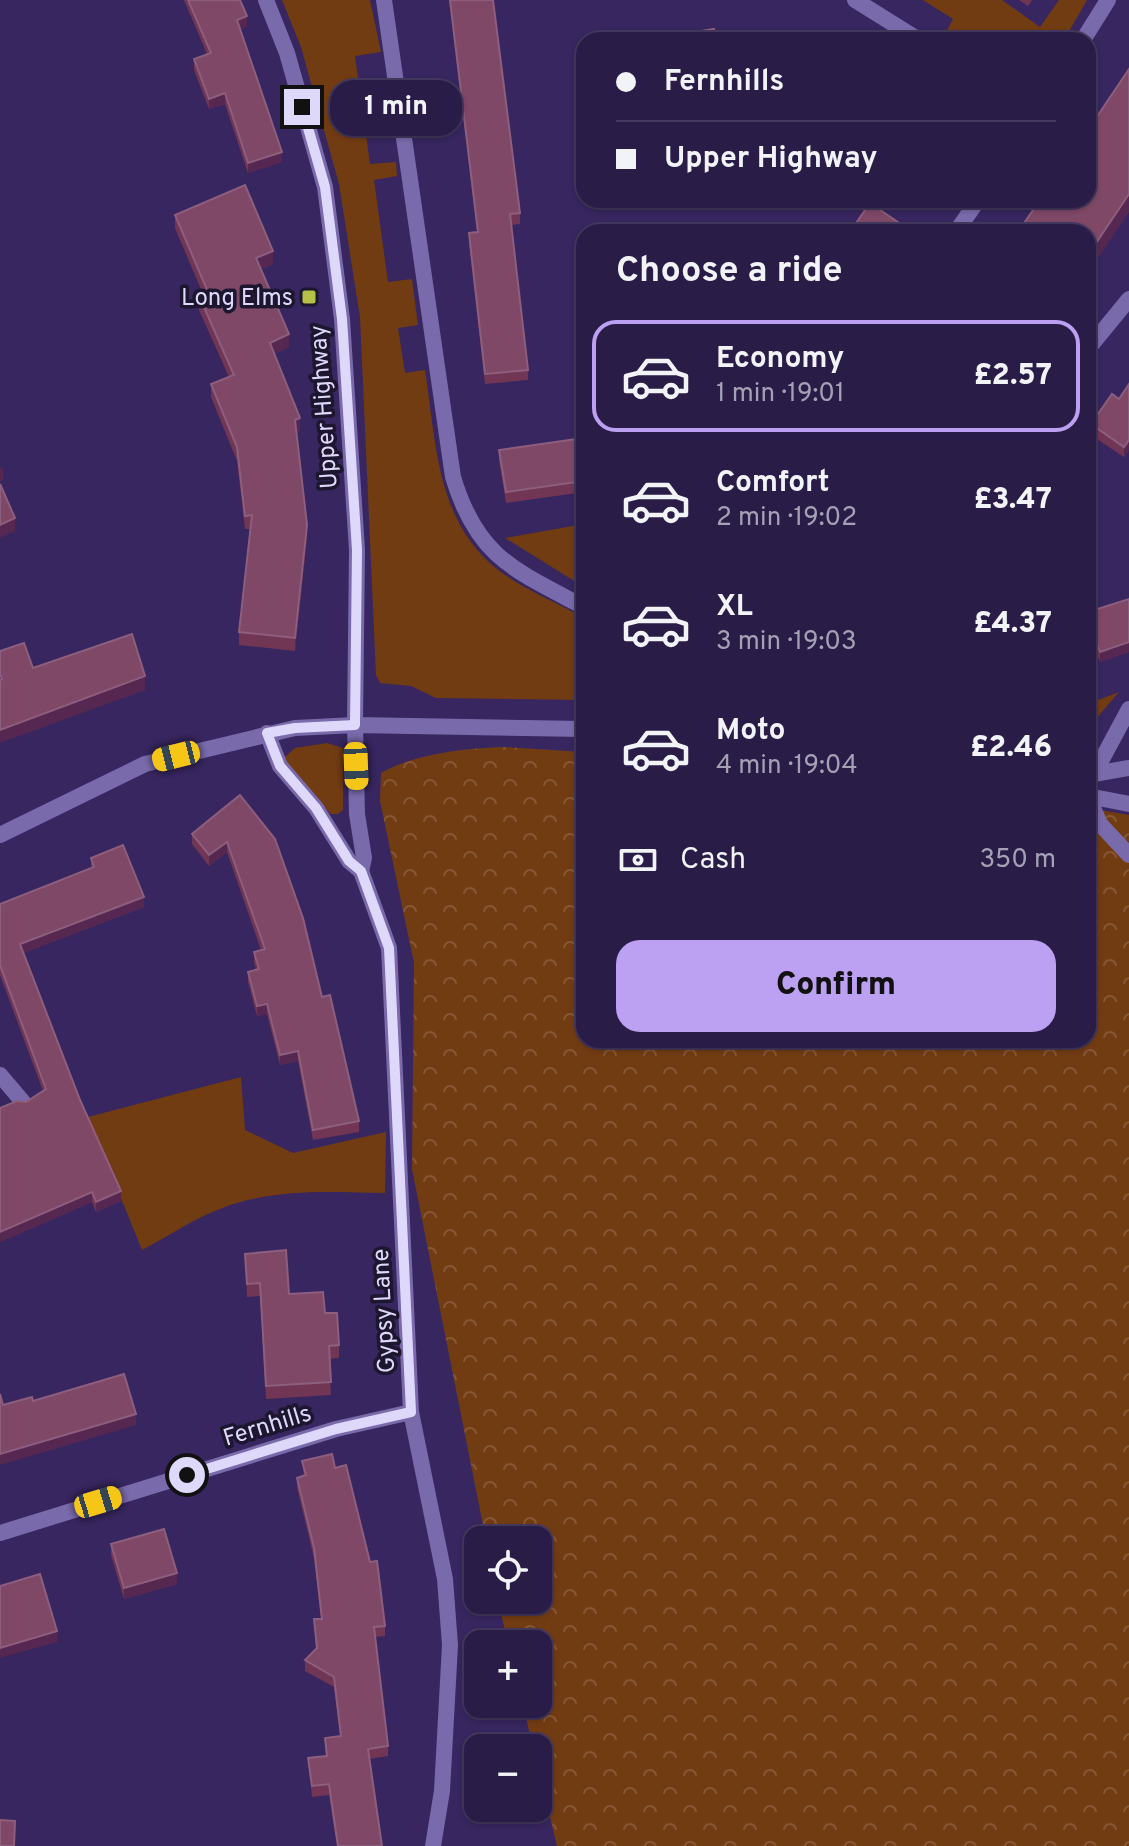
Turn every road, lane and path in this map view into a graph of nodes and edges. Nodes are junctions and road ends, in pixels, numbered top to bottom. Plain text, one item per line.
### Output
1 (266, 0) edge
2 (384, 0) edge
3 (855, 0) edge
4 (1108, 0) edge
5 (906, 32) edge
6 (1088, 32) edge
7 (1129, 299) edge
8 (1096, 339) edge
9 (576, 603) edge
10 (1129, 709) edge
11 (355, 725) junction
12 (576, 729) edge
13 (267, 733) junction
14 (1096, 766) edge
15 (1129, 768) edge
16 (1096, 774) edge
17 (1096, 798) edge
18 (1129, 804) edge
19 (1096, 815) edge
20 (0, 835) edge
21 (1129, 855) edge
22 (361, 871) junction
23 (0, 1075) edge
24 (23, 1102) edge
25 (411, 1412) junction
26 (0, 1533) edge
27 (433, 1846) edge

1 - 11 street, Upper Highway
2 - 9 street
3 - 5 street
4 - 6 street
7 - 8 street
10 - 14 street
11 - 12 street
11 - 13 street
11 - 22 street, Gypsy Lane
13 - 20 street
13 - 22 street, Gypsy Lane
15 - 16 street
17 - 18 street
19 - 21 street
22 - 25 street, Gypsy Lane
23 - 24 street
25 - 26 street, Fernhills
25 - 27 street, Gypsy Lane

